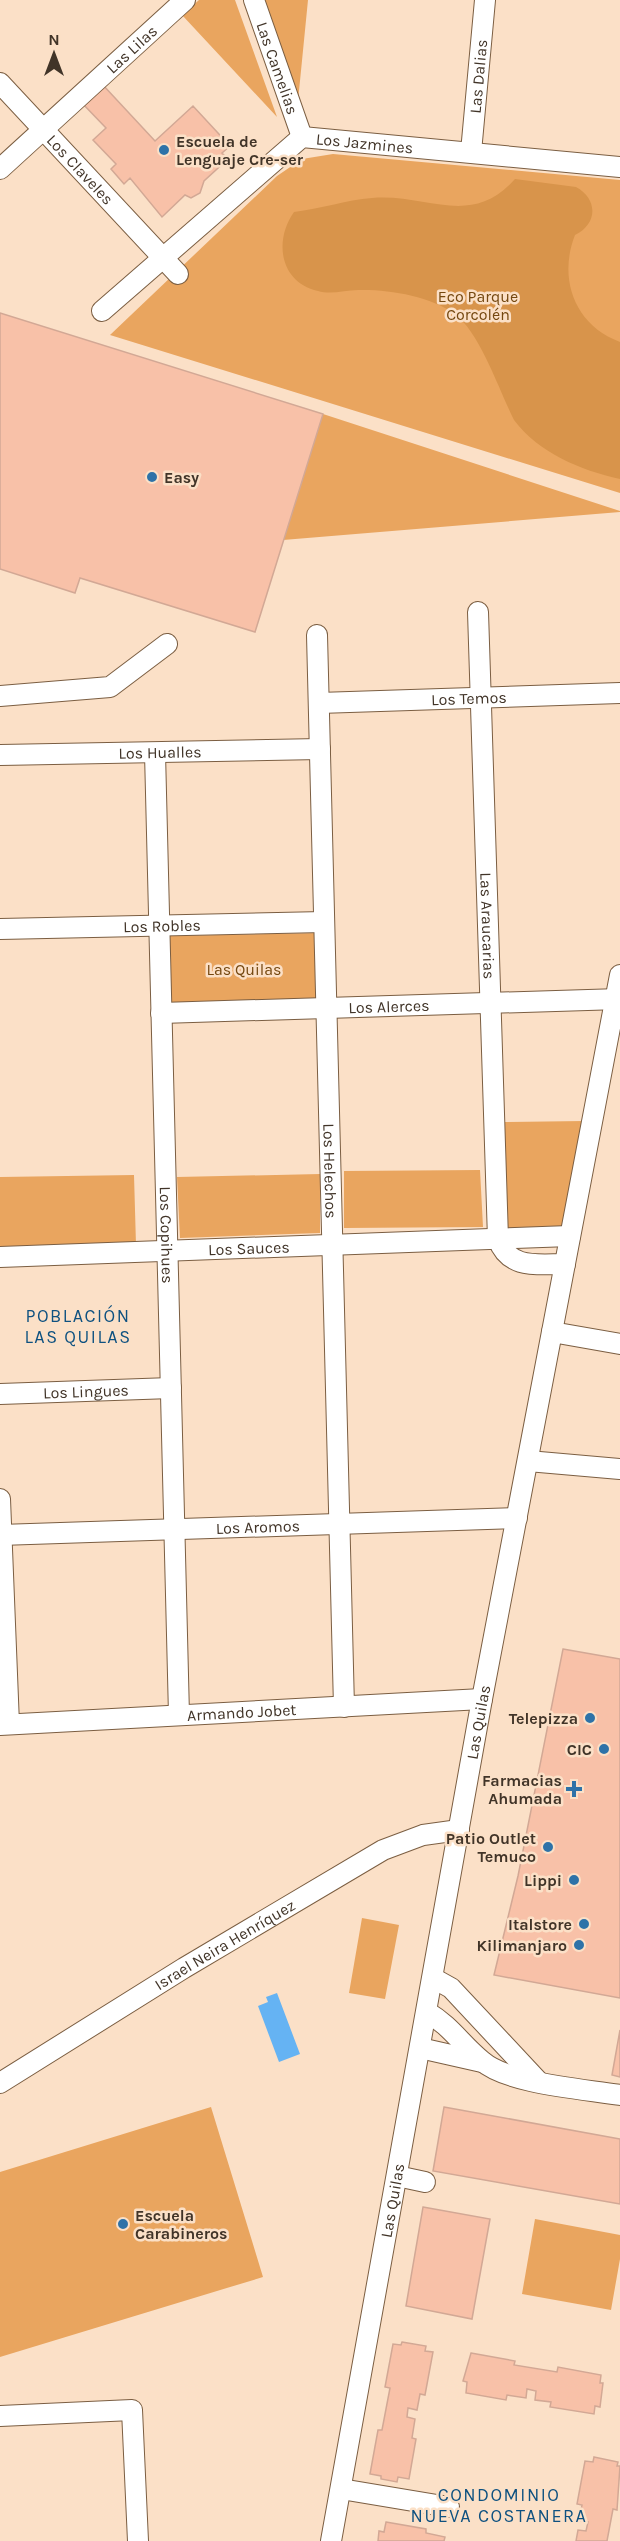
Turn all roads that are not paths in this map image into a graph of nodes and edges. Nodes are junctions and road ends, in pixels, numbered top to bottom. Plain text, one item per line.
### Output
1 (185, 0) edge
2 (254, 0) edge
3 (485, 0) edge
4 (0, 83) edge
5 (42, 129) junction
6 (302, 137) junction
7 (471, 152) junction
8 (620, 167) edge
9 (0, 170) edge
10 (162, 258) junction
11 (178, 274) dead end
12 (102, 311) dead end
13 (478, 612) dead end
14 (317, 635) dead end
15 (167, 644) dead end
16 (620, 693) edge
17 (0, 696) edge
18 (481, 697) junction
19 (319, 703) junction
20 (320, 749) junction
21 (155, 753) junction
22 (0, 755) edge
23 (324, 922) junction
24 (159, 925) junction
25 (0, 928) edge
26 (620, 975) edge
27 (618, 999) edge
28 (490, 1002) junction
29 (326, 1007) junction
30 (161, 1013) junction
31 (570, 1236) junction
32 (498, 1239) junction
33 (333, 1245) junction
34 (168, 1251) junction
35 (0, 1257) edge
36 (565, 1264) junction
37 (552, 1332) junction
38 (620, 1344) edge
39 (171, 1388) junction
40 (0, 1394) edge
41 (528, 1461) junction
42 (620, 1469) edge
43 (0, 1499) edge
44 (517, 1518) junction
45 (339, 1524) junction
46 (174, 1530) junction
47 (1, 1535) edge
48 (482, 1699) junction
49 (344, 1707) junction
50 (179, 1715) junction
51 (5, 1725) edge
52 (459, 1830) junction
53 (433, 1978) junction
54 (427, 2012) junction
55 (420, 2048) junction
56 (482, 2062) junction
57 (538, 2081) junction
58 (0, 2083) edge
59 (620, 2095) edge
60 (397, 2176) junction
61 (425, 2182) dead end
62 (0, 2416) edge
63 (341, 2489) junction
64 (449, 2507) dead end
65 (138, 2541) edge
66 (332, 2541) edge

1 - 5 street, Las Lilas
2 - 6 street, Las Camelias
3 - 7 street, Las Dalias
4 - 5 street, Los Claveles
5 - 9 street, Las Lilas
5 - 10 street, Los Claveles
6 - 7 street, Los Jazmines
6 - 10 street, Los Jazmines
7 - 8 street, Los Jazmines
10 - 11 street, Los Claveles
10 - 12 street, Los Jazmines
13 - 18 street, Las Araucarias
14 - 19 street, Los Helechos
15 - 17 street
16 - 18 street, Los Temos
18 - 19 street, Los Temos
18 - 28 street, Las Araucarias
19 - 20 street, Los Helechos
20 - 21 street, Los Hualles
20 - 23 street, Los Helechos
21 - 22 street, Los Hualles
21 - 24 street, Los Copihues
23 - 24 street, Los Robles
23 - 29 street, Los Helechos
24 - 25 street, Los Robles
24 - 30 street, Los Copihues
26 - 27 street, Las Quilas
27 - 28 street, Los Alerces
27 - 31 street, Las Quilas
28 - 29 street, Los Alerces
28 - 32 street, Las Araucarias
29 - 30 street, Los Alerces
29 - 33 street, Los Helechos
30 - 34 street, Los Copihues
31 - 32 street, Los Sauces
31 - 36 street, Las Quilas
32 - 33 street, Los Sauces
32 - 36 street
33 - 34 street, Los Sauces
33 - 45 street, Los Helechos
34 - 35 street, Los Sauces
34 - 39 street, Los Copihues
36 - 37 street, Las Quilas
37 - 38 street
37 - 41 street, Las Quilas
39 - 40 street, Los Lingues
39 - 46 street, Los Copihues
41 - 42 street
41 - 44 street, Las Quilas
43 - 47 street
44 - 45 street, Los Aromos
44 - 48 street, Las Quilas
45 - 46 street, Los Aromos
45 - 49 street, Los Helechos
46 - 47 street, Los Aromos
46 - 50 street, Los Copihues
47 - 51 street
48 - 49 street, Armando Jobet
48 - 52 street, Las Quilas
49 - 50 street, Armando Jobet
50 - 51 street, Armando Jobet
52 - 53 street, Las Quilas
52 - 58 street, Israel Neira Henríquez
53 - 54 street, Las Quilas
53 - 57 street
54 - 55 street, Las Quilas
54 - 56 street
55 - 56 street
55 - 60 street, Las Quilas
56 - 57 street
57 - 59 street
60 - 61 street
60 - 63 street, Las Quilas
62 - 65 street
63 - 64 street
63 - 66 street, Las Quilas

